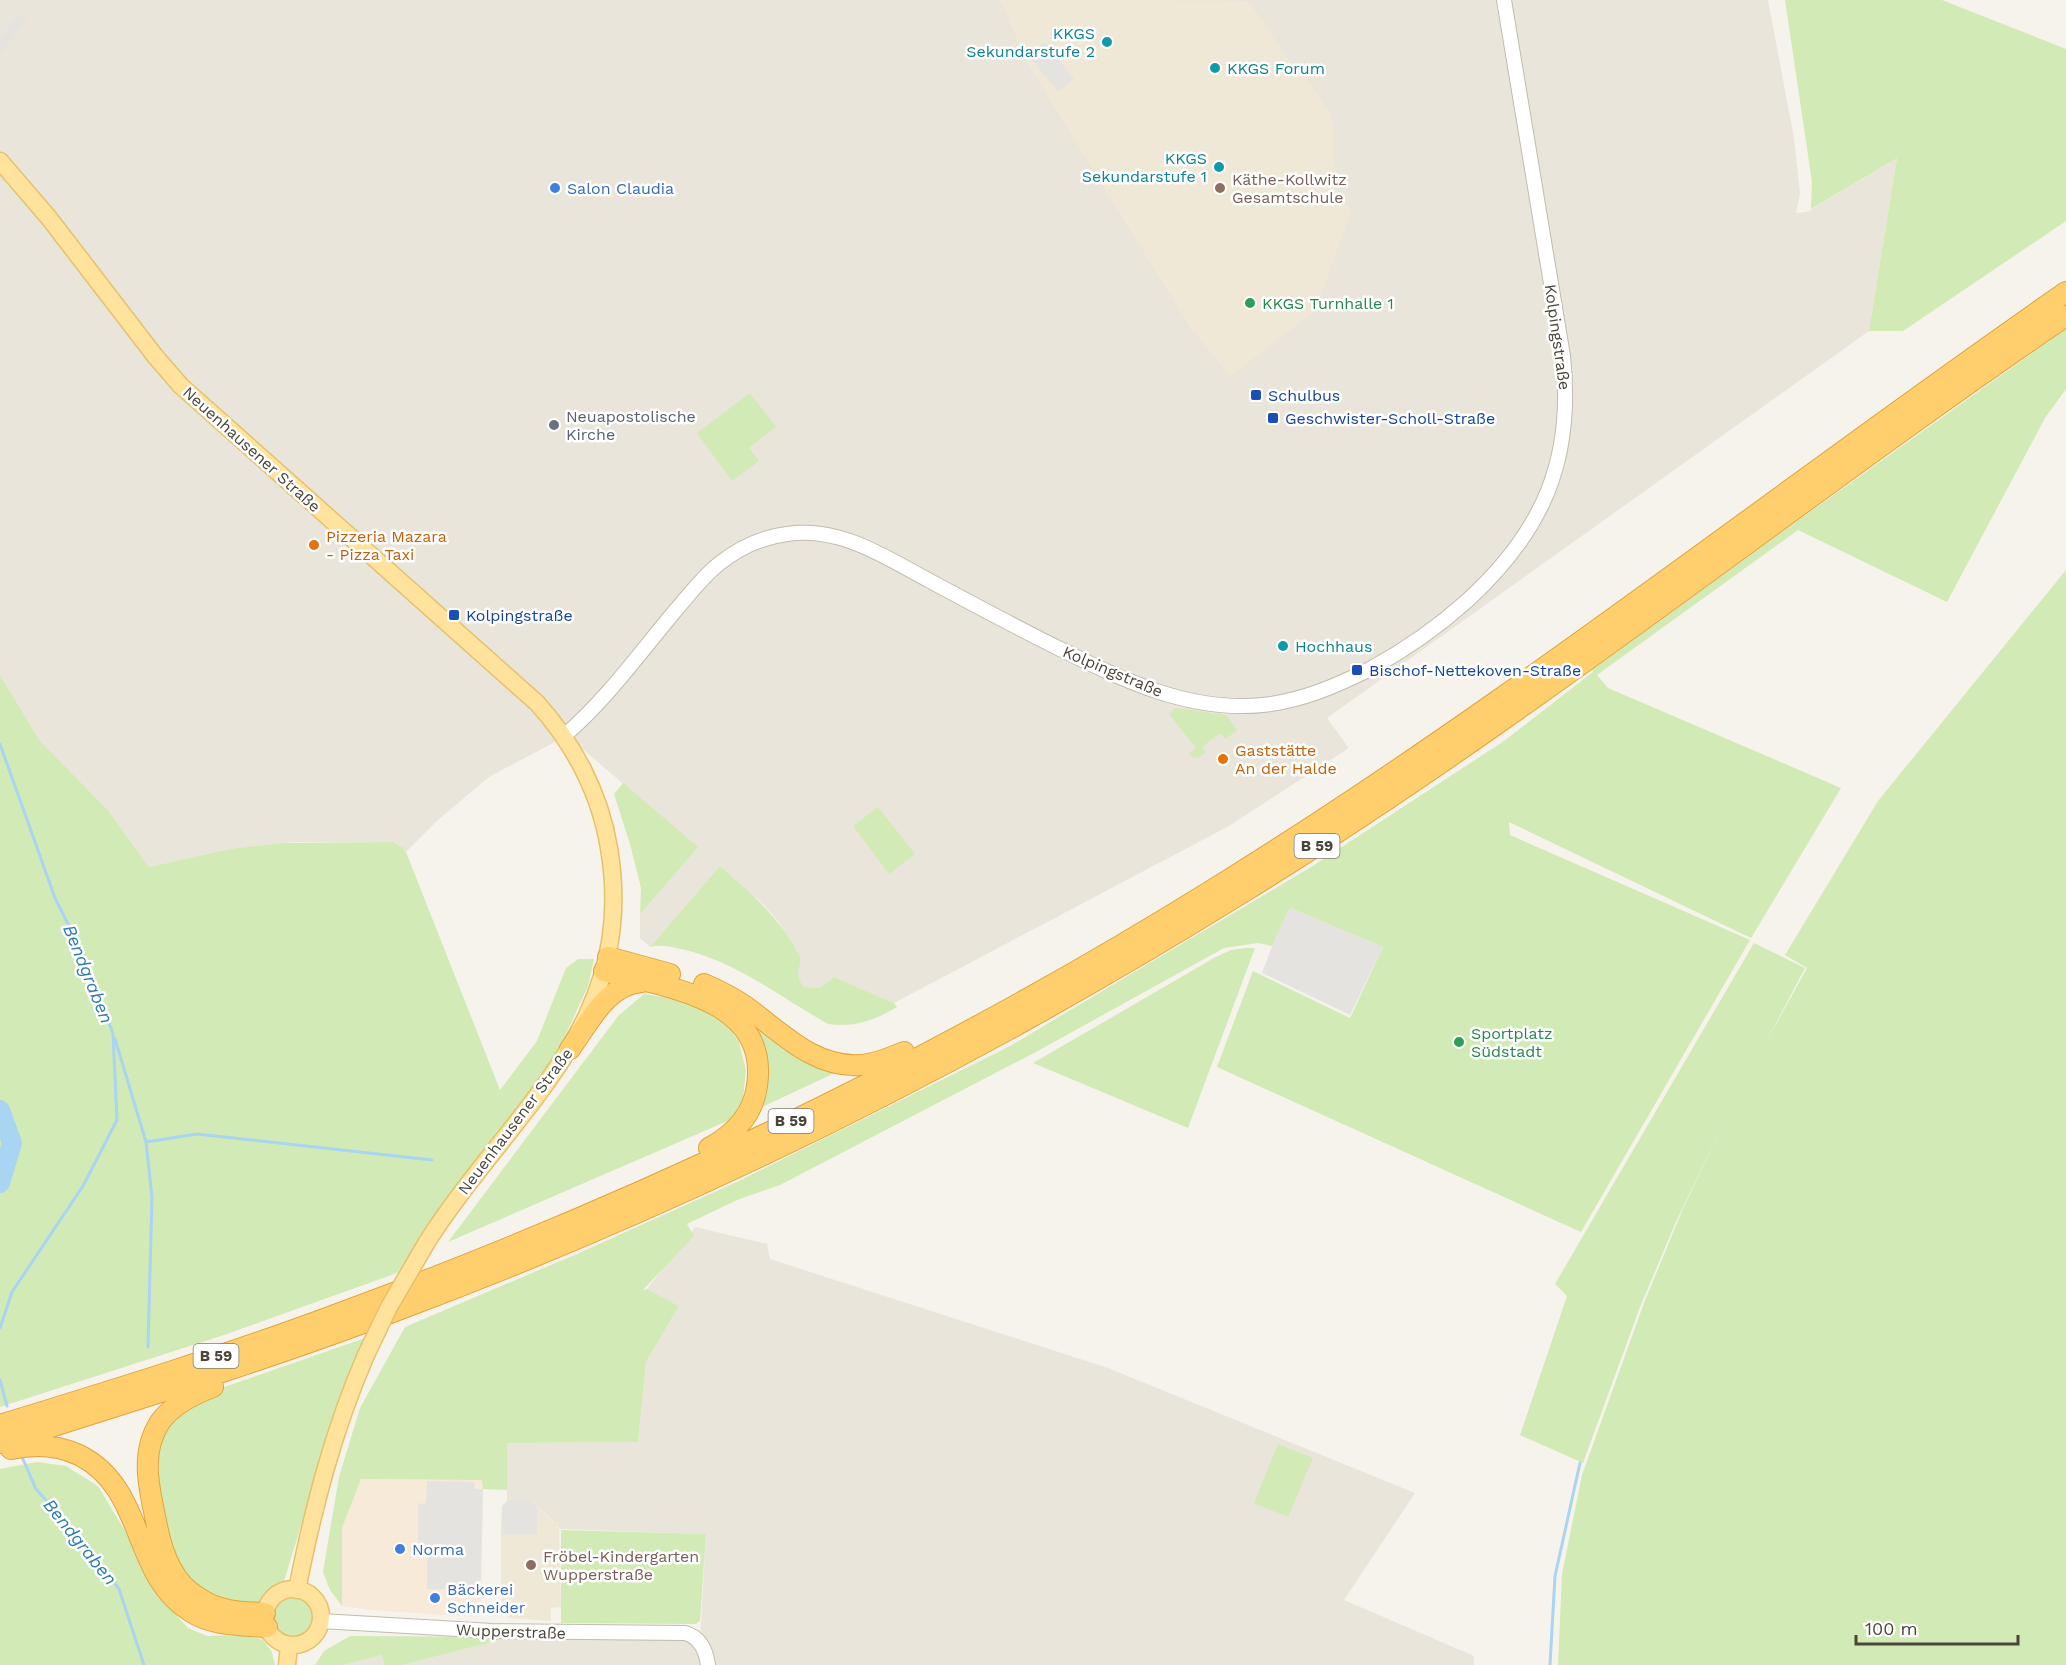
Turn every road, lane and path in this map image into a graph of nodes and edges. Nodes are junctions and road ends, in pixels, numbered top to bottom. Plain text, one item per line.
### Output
1 (1504, 0) edge
2 (0, 162) edge
3 (2066, 292) edge
4 (2066, 316) edge
5 (564, 736) junction
6 (606, 964) junction
7 (649, 982) junction
8 (995, 1016) junction
9 (570, 1049) junction
10 (583, 1216) junction
11 (343, 1331) junction
12 (0, 1425) edge
13 (0, 1443) edge
14 (0, 1452) edge
15 (297, 1590) junction
16 (266, 1620) junction
17 (321, 1621) junction
18 (289, 1645) junction
19 (287, 1665) edge
20 (708, 1665) edge

1 - 5 street, Kolpingstraße
2 - 5 main road, Neuenhausener Straße
3 - 8 highway, B 59
4 - 11 highway, B 59
5 - 6 main road, Neuenhausener Straße
6 - 7 highway
6 - 8 highway
6 - 9 main road, Neuenhausener Straße
7 - 9 highway
7 - 10 highway
8 - 10 highway, B 59
9 - 15 main road, Neuenhausener Straße, bridge
10 - 12 highway, B 59
11 - 13 highway, B 59
11 - 16 highway
14 - 16 highway
15 - 16 main road
15 - 17 main road
16 - 18 main road
17 - 18 main road
17 - 20 street, Wupperstraße
18 - 19 main road

